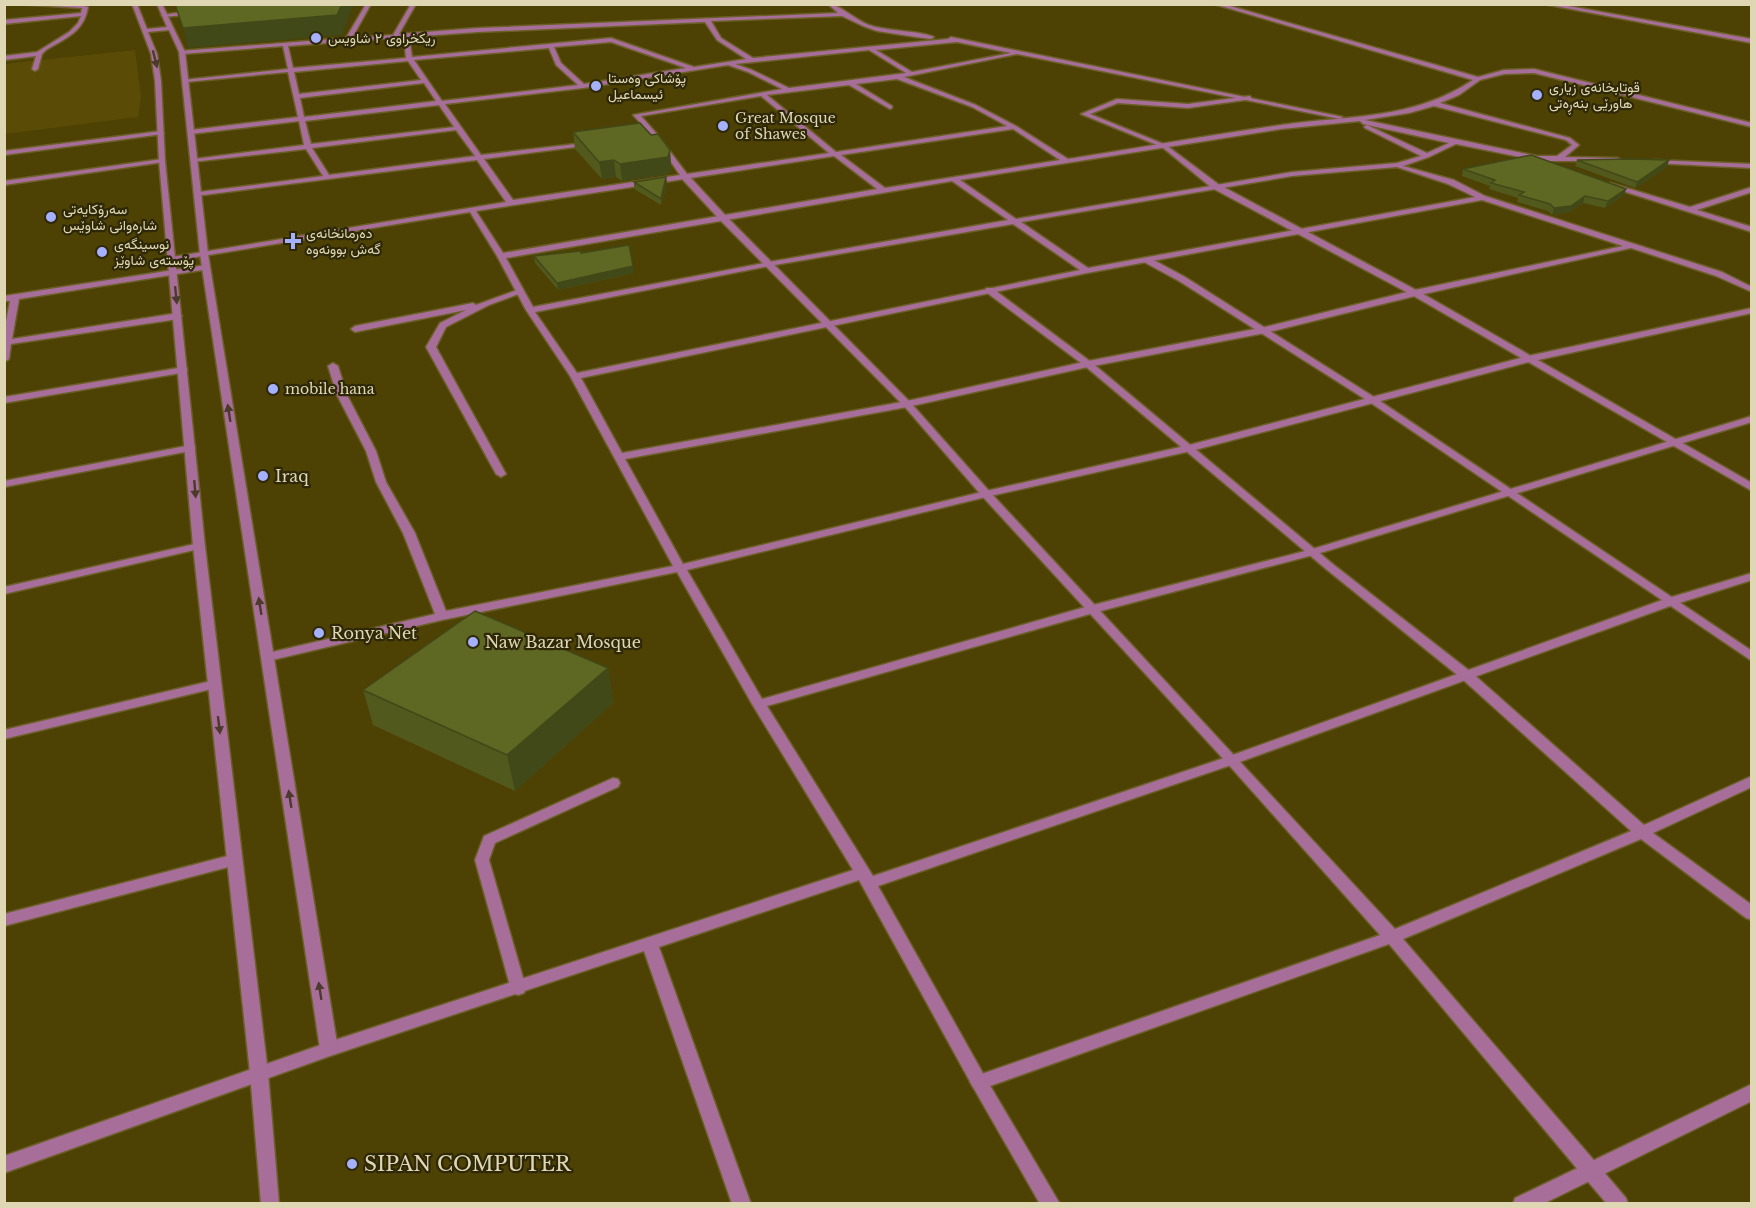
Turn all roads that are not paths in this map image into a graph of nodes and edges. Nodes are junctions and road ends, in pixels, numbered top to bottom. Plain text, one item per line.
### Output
1 (19, 4) edge
2 (134, 4) edge
3 (369, 4) edge
4 (414, 4) edge
5 (830, 4) edge
6 (1216, 4) edge
7 (1546, 4) edge
8 (85, 5) edge
9 (162, 10) edge
10 (197, 13) edge
11 (842, 14) junction
12 (84, 16) junction
13 (707, 19) junction
14 (4, 24) edge
15 (171, 28) junction
16 (146, 31) junction
17 (406, 35) junction
18 (395, 36) junction
19 (348, 39) junction
20 (959, 40) junction
21 (1752, 41) edge
22 (285, 44) junction
23 (551, 46) junction
24 (870, 49) junction
25 (182, 52) junction
26 (1020, 53) junction
27 (39, 54) junction
28 (4, 58) edge
29 (409, 58) junction
30 (752, 60) junction
31 (730, 64) junction
32 (35, 69) dead end
33 (289, 70) junction
34 (695, 70) junction
35 (911, 74) junction
36 (897, 76) junction
37 (1478, 79) junction
38 (186, 80) junction
39 (426, 81) junction
40 (851, 83) junction
41 (583, 86) junction
42 (788, 90) junction
43 (762, 94) junction
44 (299, 96) junction
45 (1250, 98) junction
46 (442, 103) junction
47 (1431, 103) junction
48 (891, 107) dead end
49 (301, 119) junction
50 (1352, 120) junction
51 (1752, 125) edge
52 (458, 128) junction
53 (1014, 128) junction
54 (191, 132) junction
55 (161, 133) junction
56 (654, 134) junction
57 (643, 136) edge
58 (596, 142) edge
59 (1455, 142) junction
60 (1164, 146) junction
61 (308, 147) junction
62 (4, 153) edge
63 (835, 154) junction
64 (1427, 156) junction
65 (480, 157) junction
66 (1560, 157) junction
67 (1538, 158) junction
68 (194, 160) junction
69 (162, 161) junction
70 (1067, 161) junction
71 (1632, 161) edge
72 (1644, 161) edge
73 (1398, 165) junction
74 (1559, 166) edge
75 (1752, 166) edge
76 (327, 177) junction
77 (687, 177) junction
78 (954, 179) junction
79 (1601, 181) edge
80 (4, 183) edge
81 (1215, 186) junction
82 (1752, 189) edge
83 (885, 191) junction
84 (199, 194) junction
85 (1482, 198) junction
86 (511, 203) junction
87 (472, 210) junction
88 (1689, 210) junction
89 (723, 218) junction
90 (1015, 221) junction
91 (1752, 230) edge
92 (1304, 232) junction
93 (1628, 247) junction
94 (204, 254) junction
95 (501, 256) junction
96 (172, 259) junction
97 (1147, 260) junction
98 (769, 264) junction
99 (206, 267) junction
100 (1087, 271) junction
101 (173, 272) junction
102 (989, 290) junction
103 (1752, 290) edge
104 (520, 292) junction
105 (1415, 293) junction
106 (10, 299) edge
107 (486, 303) junction
108 (530, 310) junction
109 (1752, 310) edge
110 (178, 316) junction
111 (826, 322) junction
112 (355, 328) dead end
113 (1264, 330) junction
114 (7, 342) junction
115 (4, 359) edge
116 (1528, 360) junction
117 (1088, 364) junction
118 (333, 366) dead end
119 (184, 370) junction
120 (574, 376) junction
121 (1371, 399) junction
122 (4, 400) edge
123 (907, 404) junction
124 (1752, 419) edge
125 (1673, 443) junction
126 (191, 448) junction
127 (1191, 448) junction
128 (618, 457) junction
129 (501, 474) dead end
130 (4, 484) edge
131 (1752, 488) edge
132 (1507, 493) junction
133 (986, 494) junction
134 (200, 546) junction
135 (1312, 552) junction
136 (680, 568) junction
137 (1752, 576) edge
138 (4, 591) edge
139 (1669, 603) junction
140 (1093, 609) junction
141 (442, 616) junction
142 (268, 657) junction
143 (1752, 657) edge
144 (1466, 675) junction
145 (215, 684) junction
146 (759, 704) junction
147 (4, 735) edge
148 (1232, 760) junction
149 (1752, 781) edge
150 (613, 783) dead end
151 (1642, 832) junction
152 (235, 860) junction
153 (866, 878) junction
154 (1752, 914) edge
155 (4, 920) edge
156 (1392, 937) junction
157 (650, 945) junction
158 (518, 987) junction
159 (330, 1049) junction
160 (259, 1073) junction
161 (979, 1082) junction
162 (1752, 1092) edge
163 (4, 1165) edge
164 (1590, 1171) junction
165 (270, 1203) edge
166 (742, 1203) edge
167 (1051, 1203) edge
168 (1522, 1203) edge
169 (1619, 1203) edge

1 - 8 street
2 - 16 street
3 - 19 street
4 - 18 street
5 - 11 street
6 - 37 street
7 - 21 street
8 - 12 street
9 - 10 street
9 - 15 street
11 - 13 street
11 - 20 street
12 - 14 street
12 - 27 street
13 - 17 street
13 - 30 street
15 - 16 street
15 - 25 street
16 -> 55 street
17 - 18 street
17 - 29 street
18 - 19 street
19 - 22 street
20 - 24 street
20 - 26 street
22 - 25 street
22 - 33 street
23 - 29 street
23 - 34 street
23 - 41 street
24 - 30 street
24 - 35 street
25 - 38 street
26 - 35 street
26 - 45 street
27 - 28 street
27 - 32 street
29 - 33 street
29 - 39 street
30 - 31 street
31 - 34 street
31 - 42 street
33 - 38 street
33 - 44 street
34 - 41 street
35 - 36 street
36 - 40 street
36 - 53 street
37 - 47 street
37 - 51 street
38 - 54 street
39 - 44 street
39 - 46 street
40 - 42 street
40 - 48 street
41 - 46 street
42 - 43 street
43 - 56 street
43 - 63 street
44 - 49 street
45 - 50 street
45 - 60 street
46 - 49 street
46 - 52 street
47 - 50 street
47 - 66 street
49 - 54 street
49 - 61 street
50 - 59 street
50 - 60 street
50 - 64 street
52 - 61 street
52 - 65 street
53 - 63 street
53 - 70 street
54 - 68 street
55 - 62 street
55 - 69 street
56 - 57 street
56 - 77 street
58 - 65 street
59 - 64 street
59 - 67 street
60 - 70 street
60 - 81 street
61 - 68 street
61 - 76 street
63 - 77 street
63 - 83 street
64 - 73 street
65 - 76 street
65 - 86 street
66 - 67 street
66 - 71 street
67 - 74 street
68 - 84 street
69 - 80 street
69 - 96 street
70 - 78 street
72 - 75 street
73 - 81 street
73 - 85 street
76 - 84 street
77 - 86 street
77 - 89 street
78 - 83 street
78 - 90 street
79 - 88 street
81 - 90 street
81 - 92 street
82 - 88 street
83 - 89 street
84 - 94 street
85 - 92 street
85 - 93 street
86 - 87 street
87 - 94 street
87 - 95 street
88 - 91 street
89 - 95 street
89 - 98 street
90 - 98 street
90 - 100 street
92 - 97 street
92 - 105 street
93 - 103 street
93 - 105 street
94 - 96 street
94 - 99 street
95 - 104 street
96 - 101 street
97 - 100 street
97 - 113 street
98 - 108 street
98 - 111 street
99 - 101 street
142 -> 99 street
100 - 102 street
101 - 106 street
101 -> 110 street
102 - 111 street
102 - 117 street
104 - 107 street
104 - 108 street
105 - 113 street
105 - 116 street
106 - 114 street
107 - 112 street
107 - 129 street
108 - 120 street
109 - 116 street
110 - 114 street
110 - 119 street
111 - 120 street
111 - 123 street
113 - 117 street
113 - 121 street
114 - 115 street
116 - 121 street
116 - 125 street
117 - 123 street
117 - 127 street
118 - 141 street
119 - 122 street
119 - 126 street
120 - 128 street
121 - 127 street
121 - 132 street
123 - 128 street
123 - 133 street
124 - 125 street
125 - 131 street
125 - 132 street
126 - 130 street
126 -> 134 street
127 - 133 street
127 - 135 street
128 - 136 street
132 - 135 street
132 - 139 street
133 - 136 street
133 - 140 street
134 - 138 street
134 - 145 street
135 - 140 street
135 - 144 street
136 - 141 street
136 - 146 street
137 - 139 street
139 - 143 street
139 - 144 street
140 - 146 street
140 - 148 street
141 - 142 street
159 -> 142 street
144 - 148 street
144 - 151 street
145 - 147 street
145 -> 152 street
146 - 153 street
148 - 153 street
148 - 156 street
149 - 151 street
150 - 158 street
151 - 154 street
151 - 156 street
152 - 155 street
152 - 160 street
153 - 157 street
153 - 161 street
156 - 161 street
156 - 164 street
157 - 158 street
157 - 166 street
158 - 159 street
159 - 160 street
160 - 163 street
160 - 165 street
161 - 167 street
162 - 164 street
164 - 168 street
164 - 169 street

